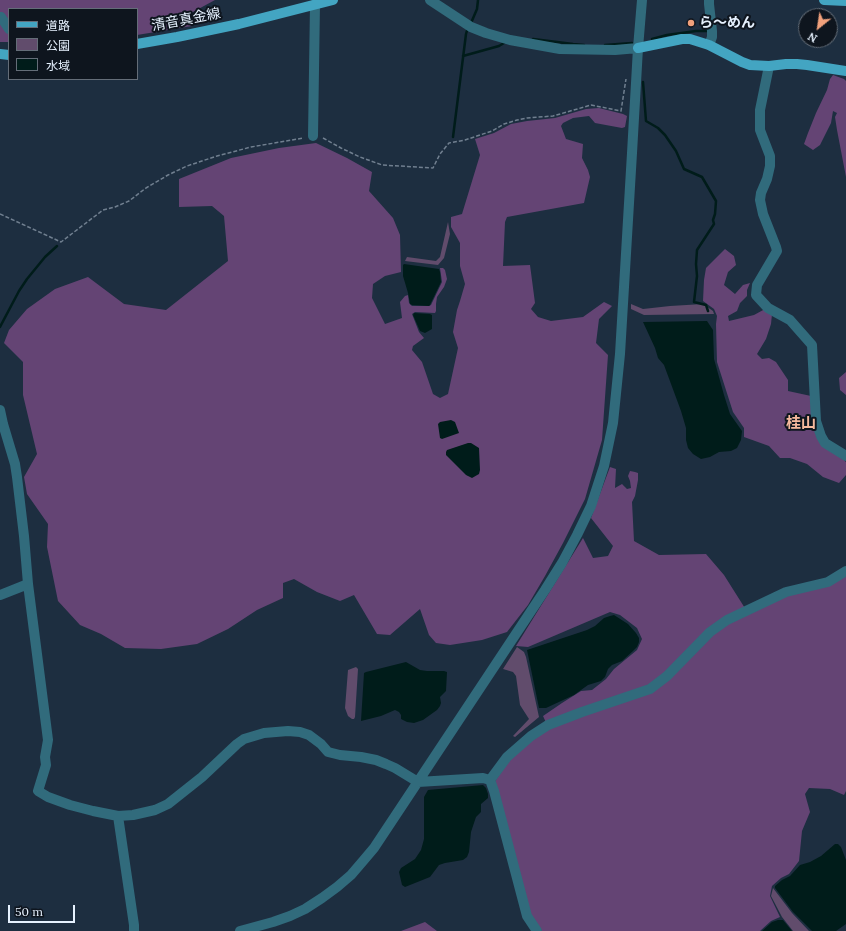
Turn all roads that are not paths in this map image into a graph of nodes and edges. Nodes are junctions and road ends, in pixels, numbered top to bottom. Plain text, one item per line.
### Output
1 (333, 0) edge
2 (430, 0) edge
3 (642, 0) edge
4 (709, 0) edge
5 (824, 0) edge
6 (846, 1) edge
7 (315, 4) junction
8 (1, 17) edge
9 (8, 28) edge
10 (138, 44) edge
11 (709, 45) junction
12 (638, 48) junction
13 (769, 66) junction
14 (846, 71) edge
15 (313, 136) road end
16 (0, 410) edge
17 (846, 456) edge
18 (846, 571) edge
19 (28, 584) junction
20 (0, 595) edge
21 (490, 780) junction
22 (418, 782) junction
23 (118, 816) junction
24 (134, 931) edge
25 (240, 931) edge
26 (537, 931) edge

1 - 7 main road, 清音真金線
2 - 12 street
3 - 12 street
4 - 11 street
5 - 6 main road
7 - 10 main road, 清音真金線
7 - 15 street
8 - 9 street
11 - 12 main road
11 - 13 main road
12 - 22 street
13 - 14 main road
13 - 17 street
16 - 19 street
18 - 21 street
19 - 20 street
19 - 23 street
21 - 22 street
21 - 26 street
22 - 23 street
22 - 25 street
23 - 24 street

